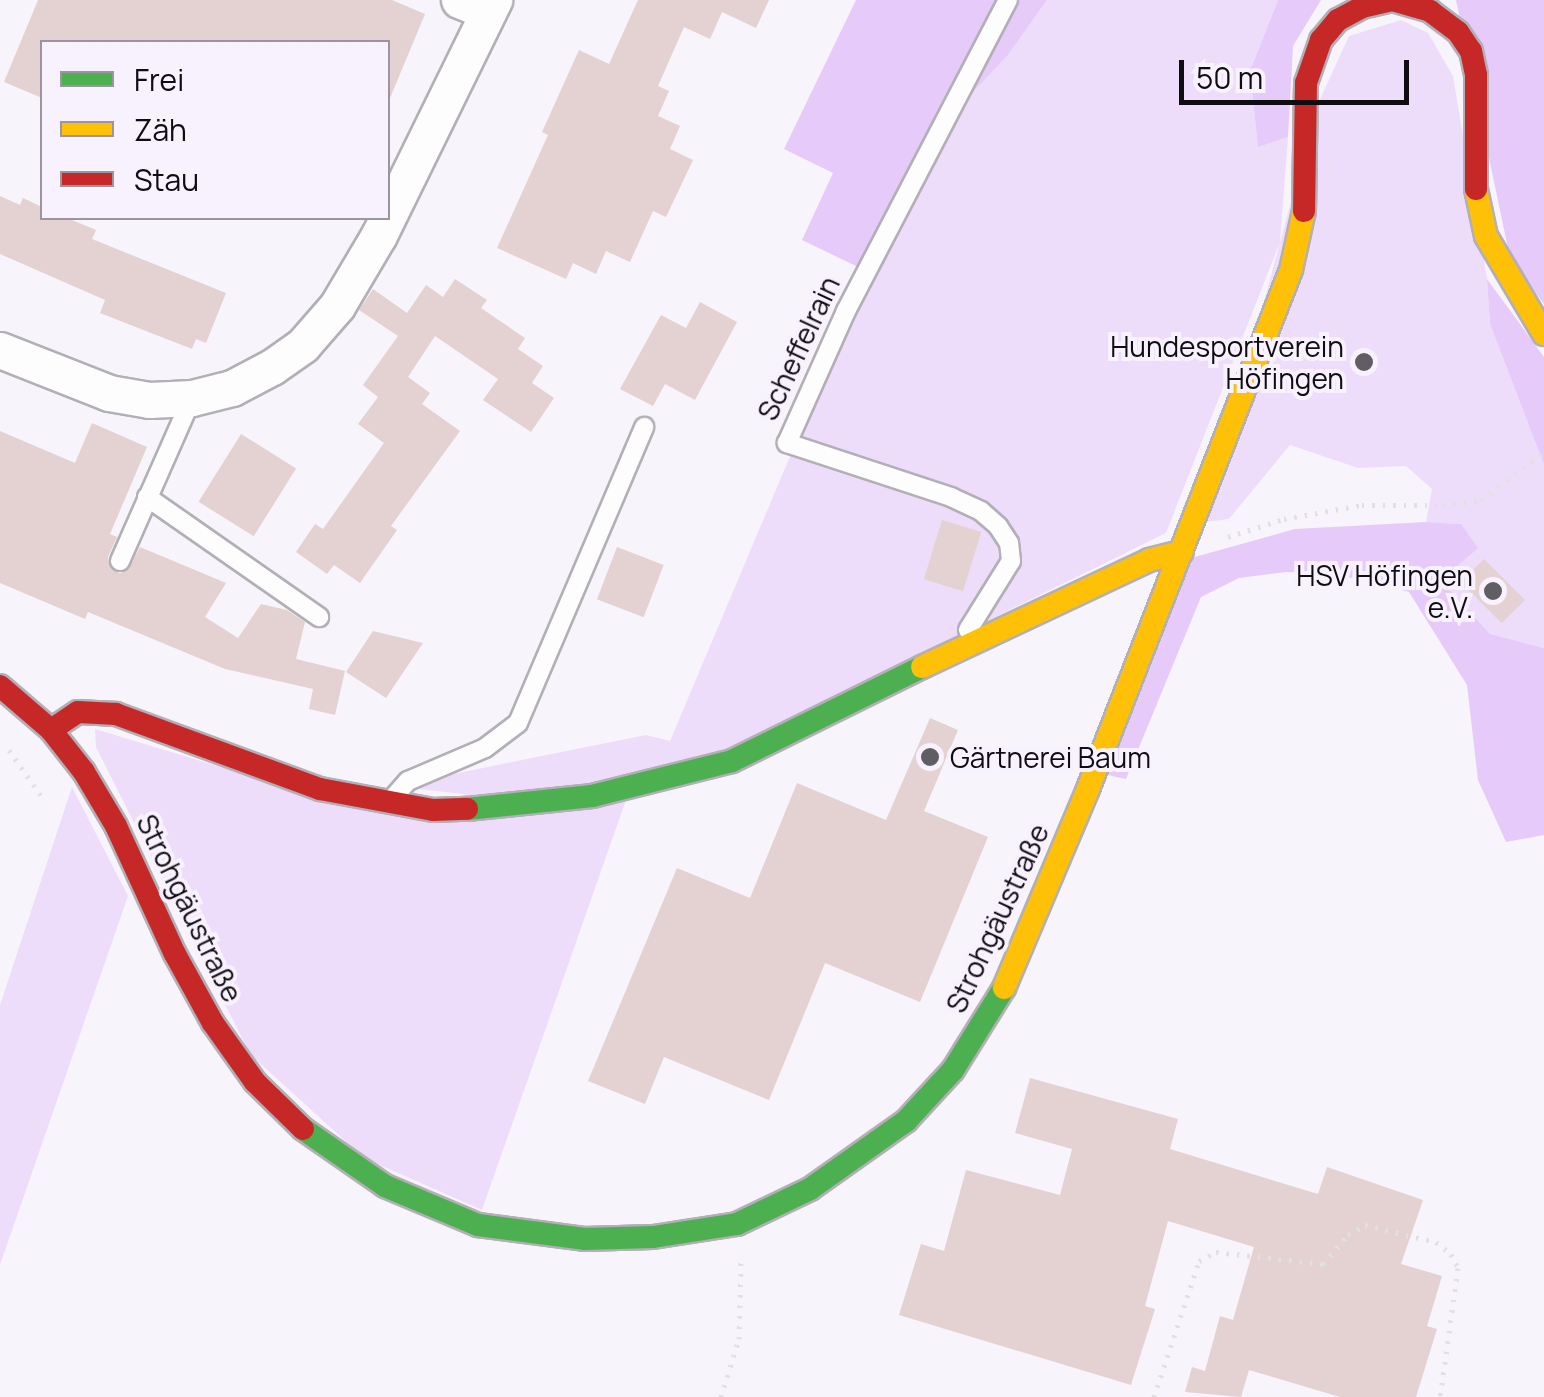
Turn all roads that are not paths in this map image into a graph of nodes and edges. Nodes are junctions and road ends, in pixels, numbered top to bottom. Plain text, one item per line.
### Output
1 (1008, 0) edge
2 (480, 4) edge
3 (390, 210) edge
4 (386, 220) edge
5 (1544, 334) edge
6 (0, 350) edge
7 (192, 398) junction
8 (644, 427) dead end
9 (146, 498) junction
10 (1182, 552) junction
11 (120, 562) dead end
12 (319, 617) dead end
13 (957, 653) junction
14 (0, 686) edge
15 (51, 730) junction
16 (388, 803) junction

1 - 13 lane, Scheffelrain
2 - 3 street
4 - 7 street
5 - 10 main road, Strohgäustraße
6 - 7 street
7 - 9 lane
8 - 16 lane
9 - 11 lane
9 - 12 lane
10 - 13 main road
10 - 15 main road, Strohgäustraße
13 - 16 main road
14 - 15 main road, Strohgäustraße
15 - 16 main road

